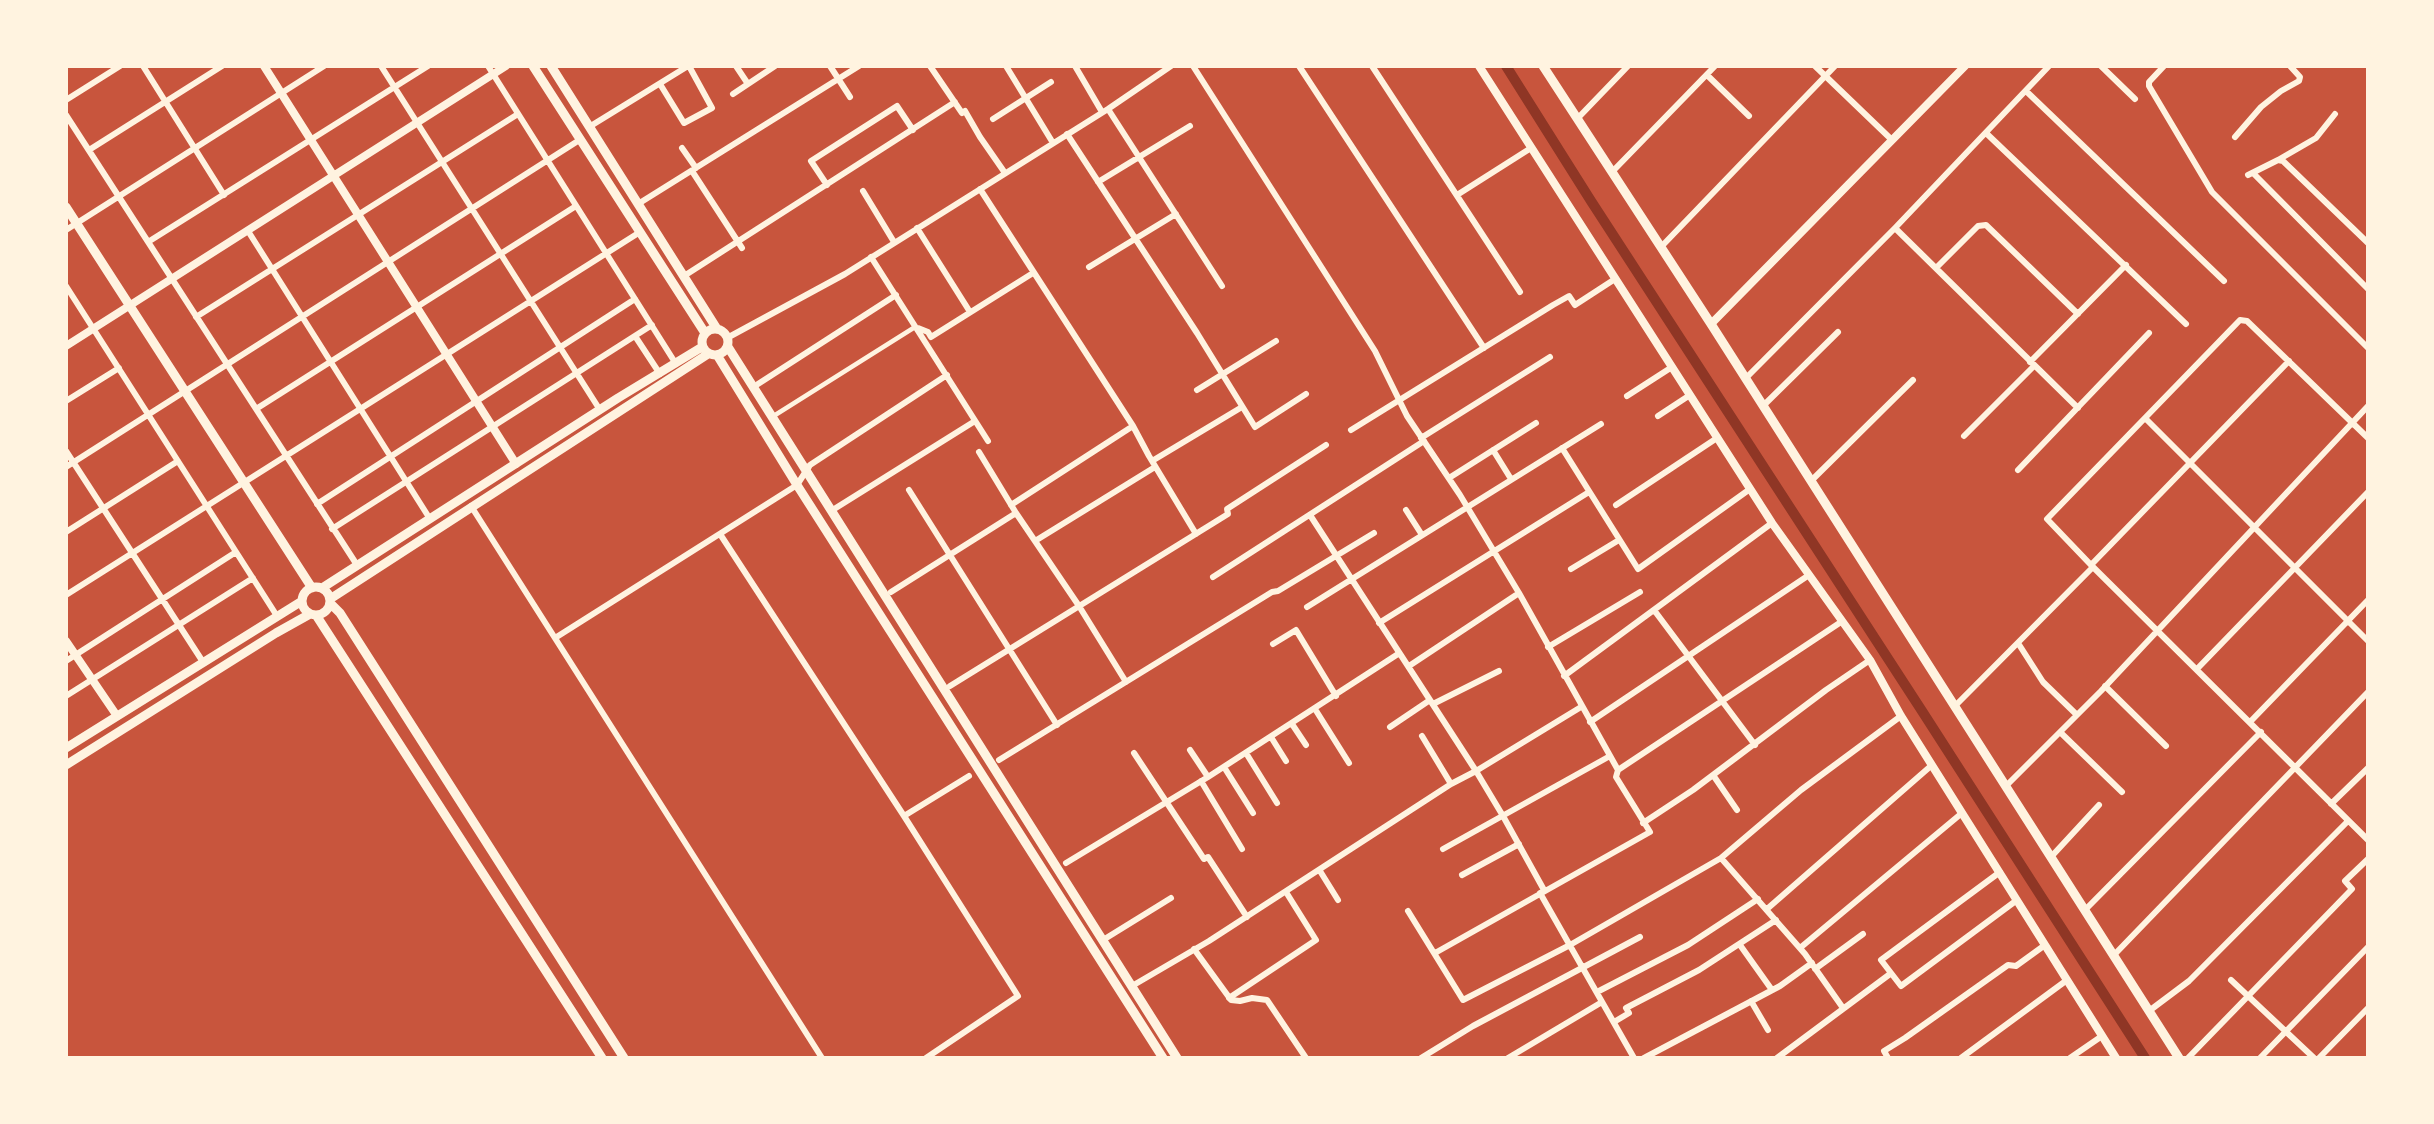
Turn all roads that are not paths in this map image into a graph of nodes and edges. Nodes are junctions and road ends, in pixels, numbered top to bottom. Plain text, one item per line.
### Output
1 (120, 66) edge
2 (143, 66) edge
3 (222, 66) edge
4 (264, 66) edge
5 (324, 66) edge
6 (381, 66) edge
7 (428, 66) edge
8 (488, 66) edge
9 (506, 66) edge
10 (533, 66) edge
11 (551, 66) edge
12 (689, 66) edge
13 (736, 66) edge
14 (775, 66) edge
15 (830, 66) edge
16 (859, 66) edge
17 (930, 66) edge
18 (1006, 66) edge
19 (1075, 66) edge
20 (1154, 66) edge
21 (1171, 66) edge
22 (1193, 66) edge
23 (1299, 66) edge
24 (1372, 66) edge
25 (1479, 66) edge
26 (1628, 66) edge
27 (1715, 66) edge
28 (1815, 66) edge
29 (1835, 66) edge
30 (1965, 66) edge
31 (2049, 66) edge
32 (2101, 66) edge
33 (2164, 66) edge
34 (2290, 66) edge
35 (1548, 69) edge
36 (1159, 74) junction
37 (493, 75) junction
38 (1707, 75) junction
39 (1825, 76) junction
40 (838, 79) junction
41 (1051, 82) dead end
42 (660, 84) junction
43 (748, 84) junction
44 (394, 88) junction
45 (2026, 91) junction
46 (282, 94) junction
47 (733, 94) dead end
48 (850, 97) dead end
49 (1026, 98) junction
50 (2135, 99) dead end
51 (66, 100) edge
52 (165, 102) junction
53 (956, 102) junction
54 (1105, 111) junction
55 (518, 114) junction
56 (2335, 114) dead end
57 (66, 115) edge
58 (1749, 116) dead end
59 (993, 119) dead end
60 (1577, 119) junction
61 (417, 123) junction
62 (1190, 126) dead end
63 (589, 127) junction
64 (913, 130) junction
65 (1986, 133) junction
66 (1067, 134) junction
67 (2235, 137) dead end
68 (581, 139) junction
69 (311, 140) junction
70 (1892, 140) junction
71 (1053, 143) junction
72 (682, 148) dead end
73 (1531, 148) junction
74 (195, 149) junction
75 (89, 150) junction
76 (1140, 158) junction
77 (547, 160) junction
78 (2278, 160) junction
79 (442, 162) junction
80 (694, 170) junction
81 (1613, 171) junction
82 (1005, 173) junction
83 (334, 176) junction
84 (1098, 182) junction
85 (827, 185) junction
86 (980, 188) junction
87 (863, 191) dead end
88 (224, 195) junction
89 (1457, 195) junction
90 (119, 197) junction
91 (638, 204) junction
92 (66, 206) edge
93 (576, 206) junction
94 (472, 210) junction
95 (1176, 214) junction
96 (359, 215) junction
97 (78, 223) junction
98 (917, 228) junction
99 (1895, 228) junction
100 (66, 230) edge
101 (248, 231) junction
102 (640, 232) junction
103 (1135, 239) junction
104 (148, 242) junction
105 (894, 242) junction
106 (2368, 243) edge
107 (741, 245) junction
108 (1661, 247) junction
109 (607, 253) junction
110 (500, 254) junction
111 (870, 257) junction
112 (388, 262) junction
113 (2126, 265) junction
114 (1089, 267) dead end
115 (1936, 268) junction
116 (272, 270) junction
117 (1033, 273) junction
118 (684, 276) junction
119 (172, 279) junction
120 (1615, 279) junction
121 (2224, 281) dead end
122 (66, 286) edge
123 (1222, 286) dead end
124 (2368, 289) edge
125 (1520, 292) dead end
126 (896, 295) junction
127 (69, 296) edge
128 (635, 299) junction
129 (531, 301) junction
130 (131, 305) junction
131 (417, 307) junction
132 (970, 312) junction
133 (2078, 314) junction
134 (197, 317) junction
135 (302, 317) junction
136 (1711, 324) junction
137 (2186, 324) dead end
138 (652, 325) junction
139 (916, 327) junction
140 (94, 329) junction
141 (718, 329) junction
142 (1838, 332) dead end
143 (705, 333) junction
144 (2149, 333) dead end
145 (635, 336) junction
146 (1276, 341) dead end
147 (728, 342) junction
148 (66, 346) edge
149 (561, 347) junction
150 (1484, 348) junction
151 (2368, 348) edge
152 (709, 352) junction
153 (447, 355) junction
154 (1550, 357) dead end
155 (2289, 361) junction
156 (331, 362) junction
157 (676, 364) junction
158 (2032, 364) junction
159 (227, 365) junction
160 (1672, 367) junction
161 (119, 368) junction
162 (577, 373) junction
163 (660, 374) junction
164 (1222, 374) junction
165 (947, 375) junction
166 (1746, 378) junction
167 (1913, 380) dead end
168 (758, 384) dead end
169 (1197, 390) dead end
170 (186, 391) junction
171 (1306, 394) dead end
172 (1690, 395) junction
173 (1627, 396) dead end
174 (66, 401) edge
175 (477, 401) junction
176 (1400, 401) junction
177 (1763, 406) junction
178 (2368, 406) edge
179 (1242, 407) junction
180 (2078, 408) junction
181 (361, 409) junction
182 (256, 410) junction
183 (600, 410) junction
184 (149, 415) junction
185 (1658, 416) dead end
186 (772, 417) junction
187 (2146, 419) junction
188 (975, 421) junction
189 (2352, 422) junction
190 (1536, 423) dead end
191 (1601, 424) dead end
192 (493, 426) junction
193 (1133, 426) junction
194 (1352, 430) dead end
195 (1964, 436) dead end
196 (1717, 438) junction
197 (2368, 438) edge
198 (1423, 440) junction
199 (988, 441) dead end
200 (1326, 445) dead end
201 (1562, 448) junction
202 (66, 450) edge
203 (1493, 450) junction
204 (979, 452) dead end
205 (286, 457) junction
206 (391, 457) junction
207 (178, 461) junction
208 (74, 462) junction
209 (2190, 463) junction
210 (516, 464) junction
211 (1154, 464) junction
212 (66, 467) edge
213 (805, 470) junction
214 (2018, 470) dead end
215 (1449, 478) junction
216 (1511, 479) junction
217 (1811, 481) junction
218 (407, 482) junction
219 (244, 483) junction
220 (797, 485) junction
221 (1750, 489) junction
222 (909, 490) dead end
223 (1589, 492) junction
224 (2368, 492) edge
225 (317, 504) junction
226 (1011, 505) junction
227 (1616, 505) dead end
228 (207, 506) junction
229 (471, 506) junction
230 (1466, 506) junction
231 (103, 509) junction
232 (1406, 510) dead end
233 (831, 511) junction
234 (1016, 513) junction
235 (1310, 515) junction
236 (430, 519) junction
237 (1772, 523) junction
238 (2254, 527) junction
239 (332, 529) junction
240 (66, 532) edge
241 (1374, 533) dead end
242 (720, 534) junction
243 (1196, 534) junction
244 (1422, 535) junction
245 (1619, 540) junction
246 (1035, 541) junction
247 (133, 552) junction
248 (236, 552) junction
249 (1494, 552) junction
250 (951, 555) junction
251 (1336, 556) junction
252 (357, 565) junction
253 (2092, 566) junction
254 (2294, 567) junction
255 (1571, 569) dead end
256 (1809, 575) junction
257 (1213, 577) dead end
258 (253, 578) junction
259 (1352, 580) junction
260 (317, 588) junction
261 (891, 592) dead end
262 (1640, 592) dead end
263 (1520, 593) junction
264 (66, 595) edge
265 (163, 598) junction
266 (2368, 600) edge
267 (302, 601) junction
268 (330, 601) junction
269 (1079, 606) junction
270 (1307, 607) dead end
271 (1654, 610) junction
272 (313, 614) junction
273 (277, 616) junction
274 (2347, 621) junction
275 (1842, 622) junction
276 (1379, 623) junction
277 (180, 624) junction
278 (2157, 629) junction
279 (555, 638) junction
280 (66, 641) edge
281 (2368, 641) edge
282 (2018, 643) junction
283 (1273, 644) dead end
284 (1548, 647) junction
285 (1010, 649) junction
286 (1398, 654) junction
287 (75, 655) junction
288 (1689, 656) junction
289 (1870, 660) junction
290 (66, 661) edge
291 (203, 663) junction
292 (1409, 666) junction
293 (2197, 669) junction
294 (1499, 671) dead end
295 (1564, 676) junction
296 (91, 680) junction
297 (1126, 682) junction
298 (950, 686) dead end
299 (2105, 686) junction
300 (2368, 692) edge
301 (66, 696) edge
302 (1336, 696) junction
303 (1432, 702) junction
304 (1724, 702) junction
305 (1955, 706) junction
306 (1581, 707) junction
307 (1315, 709) junction
308 (2077, 715) junction
309 (117, 716) junction
310 (1901, 716) junction
311 (1590, 722) junction
312 (2250, 722) junction
313 (1292, 724) junction
314 (1057, 725) junction
315 (1390, 727) dead end
316 (2060, 732) junction
317 (2261, 732) junction
318 (1422, 736) dead end
319 (1271, 737) junction
320 (1755, 745) junction
321 (1306, 746) dead end
322 (2166, 746) dead end
323 (66, 748) edge
324 (1190, 750) dead end
325 (1134, 753) dead end
326 (1246, 753) junction
327 (1610, 756) junction
328 (999, 761) dead end
329 (1286, 761) dead end
330 (1349, 763) dead end
331 (66, 765) edge
332 (1932, 765) junction
333 (1224, 767) junction
334 (2296, 767) junction
335 (2368, 768) edge
336 (1618, 770) junction
337 (1476, 771) junction
338 (1713, 775) junction
339 (969, 776) dead end
340 (1205, 779) junction
341 (1451, 784) junction
342 (2006, 786) junction
343 (2122, 792) dead end
344 (1167, 801) junction
345 (1277, 803) dead end
346 (2331, 804) junction
347 (2099, 805) dead end
348 (1737, 810) dead end
349 (1253, 813) dead end
350 (1962, 813) junction
351 (904, 816) junction
352 (1503, 816) junction
353 (2348, 821) junction
354 (1643, 823) junction
355 (2368, 839) edge
356 (1519, 844) junction
357 (1242, 849) dead end
358 (1443, 849) dead end
359 (2051, 857) junction
360 (1721, 858) junction
361 (2368, 859) edge
362 (1066, 863) dead end
363 (1320, 870) junction
364 (2000, 872) junction
365 (1462, 875) dead end
366 (1542, 891) junction
367 (1286, 892) junction
368 (1171, 898) dead end
369 (1758, 899) junction
370 (1338, 900) dead end
371 (2017, 900) junction
372 (1767, 909) junction
373 (2085, 910) junction
374 (1408, 911) dead end
375 (1247, 917) junction
376 (1776, 920) junction
377 (1863, 933) dead end
378 (1640, 937) dead end
379 (1103, 940) junction
380 (1570, 945) junction
381 (1740, 945) junction
382 (2045, 945) junction
383 (2368, 947) edge
384 (1800, 948) junction
385 (1194, 949) junction
386 (1435, 953) junction
387 (2114, 955) junction
388 (1814, 966) junction
389 (1583, 967) junction
390 (1890, 974) junction
391 (2067, 980) junction
392 (2231, 980) dead end
393 (1132, 986) junction
394 (1772, 990) junction
395 (1597, 992) junction
396 (2248, 996) junction
397 (1229, 998) junction
398 (1751, 1001) junction
399 (1602, 1002) junction
400 (2368, 1007) edge
401 (1843, 1008) junction
402 (2149, 1011) junction
403 (1614, 1022) junction
404 (1768, 1030) dead end
405 (2286, 1031) junction
406 (2102, 1036) junction
407 (1887, 1057) edge
408 (602, 1058) edge
409 (624, 1058) edge
410 (822, 1058) edge
411 (926, 1058) edge
412 (1163, 1058) edge
413 (1177, 1058) edge
414 (1306, 1058) edge
415 (1421, 1058) edge
416 (1508, 1058) edge
417 (1634, 1058) edge
418 (1644, 1058) edge
419 (1777, 1058) edge
420 (1961, 1058) edge
421 (2070, 1058) edge
422 (2116, 1058) edge
423 (2179, 1058) edge
424 (2188, 1058) edge
425 (2260, 1058) edge
426 (2316, 1058) edge

1 - 51 street
2 - 52 street
3 - 52 street
4 - 46 street
5 - 46 street
6 - 44 street
7 - 44 street
8 - 37 street
9 - 37 street
10 - 68 main road
11 - 63 main road
12 - 42 street
12 - 42 street
13 - 43 street
14 - 43 street
15 - 40 street
16 - 40 street
17 - 53 street
18 - 49 street
19 - 54 street
20 - 36 street
21 - 36 street
22 - 176 street
23 - 150 street
24 - 89 street
25 - 73 street
26 - 60 street
27 - 38 street
28 - 39 street
29 - 39 street
30 - 70 street
31 - 45 street
32 - 50 street
33 - 151 street
34 - 67 street
35 - 60 main road
36 - 54 street
37 - 55 street
37 - 61 street
38 - 58 street
38 - 81 street
39 - 70 street
39 - 108 street
40 - 48 street
40 - 80 street
41 - 49 street
42 - 63 street
43 - 47 street
44 - 61 street
44 - 69 street
45 - 65 street
45 - 121 street
46 - 69 street
46 - 74 street
49 - 59 street
49 - 71 street
52 - 74 street
52 - 75 street
53 - 64 street
53 - 82 street
54 - 66 street
54 - 76 street
55 - 77 street
55 - 79 street
56 - 78 street
57 - 75 street
60 - 81 main road
61 - 79 street
61 - 83 street
62 - 76 street
63 - 91 main road
64 - 85 street
64 - 85 street
65 - 99 street
65 - 113 street
66 - 71 street
66 - 84 street
68 - 77 street
68 - 102 main road
69 - 83 street
69 - 88 street
70 - 136 street
71 - 82 street
72 - 80 street
73 - 89 street
73 - 120 street
74 - 88 street
74 - 90 street
75 - 90 street
76 - 84 street
76 - 95 street
77 - 93 street
77 - 94 street
78 - 106 street
78 - 124 street
79 - 94 street
79 - 96 street
80 - 91 street
80 - 107 street
81 - 108 main road
82 - 86 street
83 - 96 street
83 - 101 street
84 - 103 street
85 - 107 street
86 - 98 street
86 - 117 street
87 - 105 street
88 - 104 street
89 - 125 street
90 - 97 street
90 - 104 street
91 - 118 main road
92 - 97 main road
93 - 109 street
93 - 110 street
94 - 110 street
94 - 112 street
95 - 103 street
95 - 123 street
96 - 112 street
96 - 116 street
97 - 100 street
97 - 130 main road
98 - 105 street
98 - 132 street
99 - 115 street
99 - 166 street
101 - 116 street
101 - 119 street
102 - 109 street
102 - 143 main road
103 - 114 street
103 - 164 street
104 - 119 street
105 - 111 street
107 - 118 street
108 - 136 main road
109 - 128 street
109 - 129 street
110 - 129 street
110 - 131 street
111 - 126 street
111 - 147 street
112 - 131 street
112 - 135 street
113 - 133 street
113 - 137 street
115 - 133 street
115 - 158 street
116 - 134 street
116 - 135 street
117 - 132 street
117 - 193 street
118 - 141 main road
119 - 130 street
119 - 134 street
120 - 150 street
120 - 160 street
122 - 127 street
126 - 139 street
126 - 168 street
127 - 140 street
128 - 138 street
128 - 149 street
129 - 149 street
129 - 153 street
130 - 140 street
130 - 170 main road
131 - 153 street
131 - 156 street
132 - 139 street
133 - 158 street
134 - 159 street
135 - 156 street
135 - 159 street
136 - 166 main road
138 - 145 street
138 - 157 street
139 - 165 street
139 - 186 street
140 - 148 street
140 - 161 street
141 - 143 main road
141 - 147 main road
142 - 177 street
143 - 152 main road
144 - 180 street
145 - 162 street
145 - 163 street
146 - 164 street
147 - 152 main road
147 - 186 main road
149 - 162 street
149 - 175 street
150 - 176 street
152 - 157 main road
152 - 220 main road
152 - 229 main road
153 - 175 street
153 - 181 street
154 - 198 street
155 - 187 street
155 - 189 street
155 - 209 street
156 - 181 street
156 - 182 street
157 - 163 main road
158 - 180 street
158 - 195 street
159 - 170 street
159 - 182 street
160 - 172 street
160 - 173 street
161 - 174 street
161 - 184 street
162 - 183 street
162 - 192 street
163 - 183 main road
164 - 169 street
164 - 179 street
165 - 188 street
165 - 213 street
166 - 177 main road
167 - 217 street
170 - 184 street
170 - 219 main road
171 - 179 street
172 - 185 street
172 - 196 street
175 - 192 street
175 - 206 street
176 - 194 street
176 - 198 street
177 - 217 main road
178 - 189 street
179 - 211 street
180 - 214 street
181 - 205 street
181 - 206 street
182 - 205 street
183 - 210 main road
184 - 207 street
184 - 208 street
186 - 213 main road
187 - 209 street
187 - 253 street
188 - 199 street
188 - 233 street
189 - 197 street
189 - 238 street
190 - 203 street
191 - 201 street
192 - 210 street
192 - 218 street
193 - 211 street
193 - 226 street
196 - 221 street
196 - 227 street
198 - 215 street
198 - 235 street
200 - 243 street
201 - 216 street
201 - 223 street
202 - 208 street
203 - 215 street
203 - 216 street
204 - 226 street
205 - 219 street
205 - 225 street
206 - 218 street
206 - 225 street
207 - 228 street
207 - 231 street
208 - 212 street
208 - 231 street
209 - 238 street
209 - 253 street
210 - 236 main road
211 - 243 street
211 - 246 street
213 - 220 street
213 - 233 main road
215 - 230 street
216 - 230 street
217 - 305 main road
218 - 236 street
218 - 239 street
219 - 228 street
219 - 260 main road
220 - 242 street
220 - 412 main road
221 - 237 street
221 - 245 street
222 - 250 street
223 - 245 street
223 - 249 street
224 - 254 street
225 - 239 street
226 - 234 street
228 - 247 street
228 - 248 street
229 - 268 main road
229 - 279 street
230 - 244 street
230 - 249 street
231 - 240 street
231 - 247 street
232 - 244 street
233 - 379 main road
234 - 246 street
234 - 250 street
235 - 251 street
235 - 257 street
236 - 252 main road
237 - 256 street
237 - 271 street
238 - 254 street
238 - 278 street
239 - 252 street
241 - 251 street
242 - 279 street
242 - 351 street
243 - 269 street
244 - 259 street
245 - 255 street
246 - 269 street
247 - 264 street
247 - 265 street
248 - 258 street
248 - 265 street
249 - 263 street
249 - 276 street
250 - 261 street
250 - 285 street
251 - 259 street
251 - 297 street
252 - 260 main road
253 - 278 street
253 - 282 street
254 - 274 street
254 - 293 street
256 - 275 street
256 - 288 street
258 - 273 street
258 - 277 street
259 - 270 street
259 - 276 street
260 - 267 main road
260 - 268 main road
262 - 284 street
263 - 284 street
263 - 292 street
265 - 277 street
265 - 287 street
266 - 274 street
267 - 272 main road
267 - 273 main road
268 - 272 main road
268 - 409 main road
269 - 285 street
269 - 297 street
271 - 288 street
271 - 295 street
272 - 331 main road
272 - 408 main road
273 - 291 main road
274 - 281 street
274 - 312 street
275 - 289 street
275 - 304 street
276 - 286 street
277 - 291 street
277 - 296 street
278 - 293 street
278 - 299 street
279 - 410 street
280 - 287 street
282 - 305 street
282 - 308 street
283 - 302 street
284 - 295 street
285 - 298 street
285 - 314 street
286 - 292 street
286 - 302 street
287 - 290 street
287 - 296 street
288 - 304 street
288 - 311 street
289 - 310 street
289 - 320 street
291 - 309 main road
292 - 303 street
293 - 312 street
294 - 303 street
295 - 306 street
296 - 301 street
296 - 309 street
297 - 314 street
299 - 308 street
299 - 322 street
300 - 334 street
302 - 307 street
303 - 315 street
303 - 337 street
304 - 320 street
304 - 336 street
305 - 342 main road
306 - 311 street
306 - 337 street
307 - 313 street
307 - 330 street
308 - 316 street
309 - 323 main road
310 - 332 street
310 - 360 street
311 - 327 street
312 - 317 street
313 - 319 street
313 - 321 street
314 - 328 street
316 - 342 street
316 - 343 street
317 - 334 street
317 - 373 street
318 - 341 street
319 - 326 street
319 - 329 street
320 - 338 street
324 - 340 street
325 - 344 street
326 - 333 street
326 - 345 street
327 - 336 street
327 - 352 street
332 - 350 street
332 - 372 street
333 - 340 street
333 - 349 street
334 - 346 street
334 - 387 street
335 - 346 street
336 - 354 street
337 - 341 street
337 - 352 street
338 - 348 street
338 - 354 street
339 - 351 street
340 - 344 street
340 - 357 street
341 - 363 street
342 - 359 main road
344 - 362 street
344 - 375 street
346 - 353 street
347 - 359 street
350 - 364 street
350 - 384 street
351 - 411 street
352 - 356 street
352 - 358 street
353 - 355 street
353 - 402 street
354 - 366 street
356 - 365 street
356 - 366 street
359 - 373 main road
360 - 369 street
360 - 380 street
361 - 396 street
363 - 367 street
363 - 370 street
364 - 371 street
364 - 390 street
366 - 380 street
366 - 386 street
367 - 375 street
367 - 397 street
368 - 379 street
369 - 372 street
369 - 395 street
371 - 382 street
371 - 390 street
372 - 376 street
373 - 387 main road
374 - 386 street
375 - 385 street
376 - 381 street
376 - 384 street
377 - 388 street
378 - 389 street
379 - 393 main road
380 - 386 street
380 - 389 street
381 - 394 street
381 - 403 street
382 - 391 street
382 - 407 street
383 - 405 street
384 - 388 street
385 - 393 street
385 - 397 street
387 - 402 main road
388 - 394 street
388 - 401 street
389 - 395 street
389 - 415 street
390 - 401 street
391 - 406 street
391 - 420 street
392 - 396 street
393 - 413 main road
394 - 398 street
395 - 399 street
396 - 405 street
396 - 424 street
397 - 414 street
398 - 404 street
398 - 418 street
399 - 403 street
399 - 416 street
400 - 426 street
401 - 419 street
402 - 423 main road
403 - 417 street
405 - 425 street
405 - 426 street
406 - 421 street
406 - 422 street

